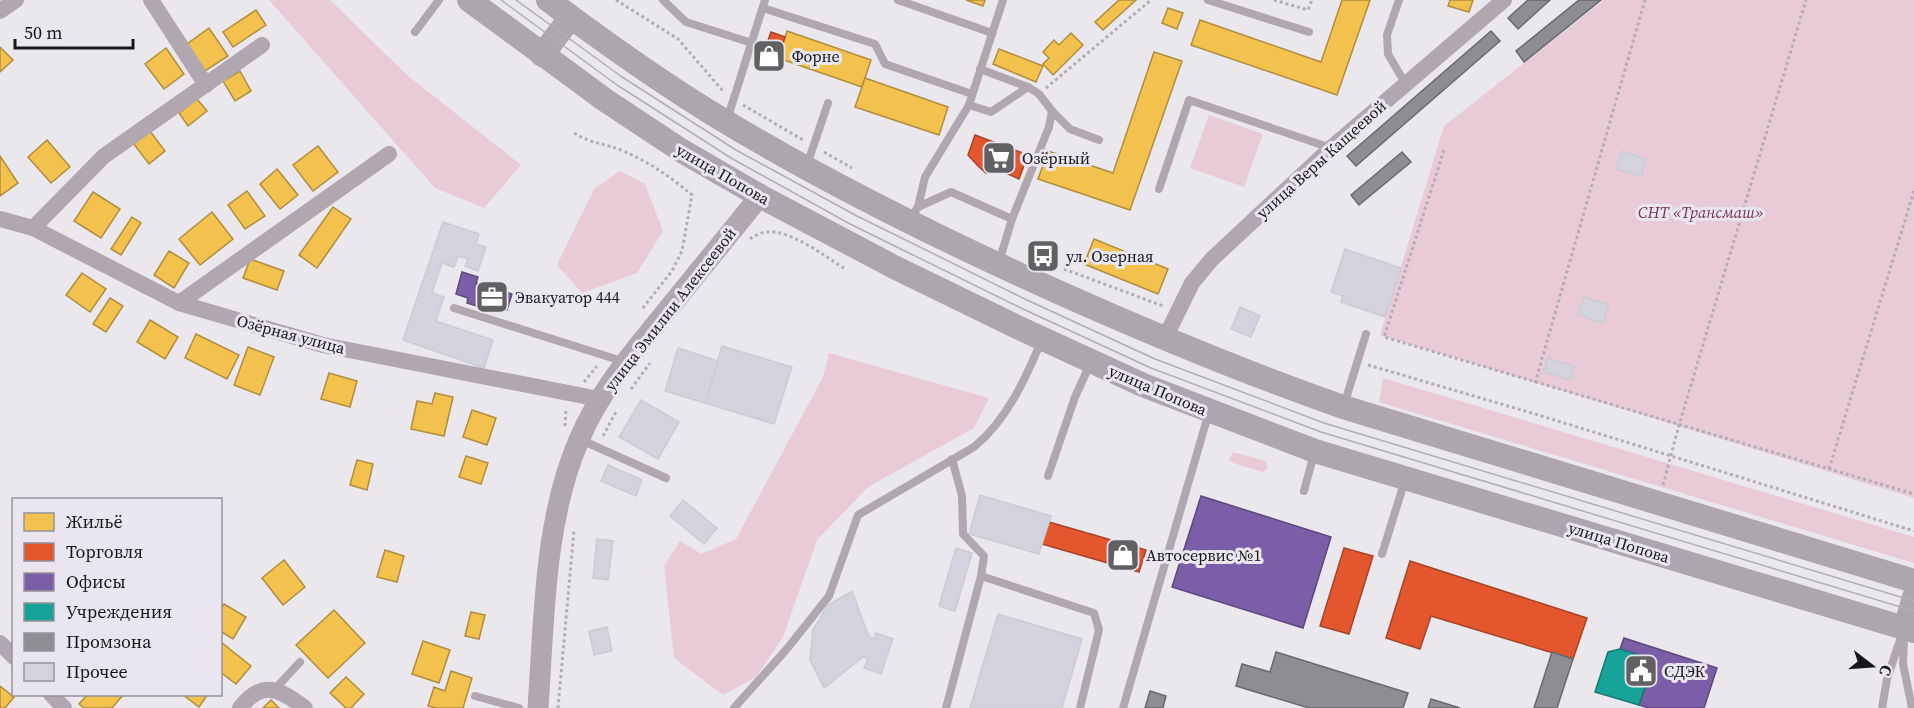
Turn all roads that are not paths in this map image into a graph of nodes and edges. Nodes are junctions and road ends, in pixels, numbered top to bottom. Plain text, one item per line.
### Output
1 (16, 0) edge
2 (151, 0) edge
3 (439, 0) edge
4 (469, 0) edge
5 (548, 0) edge
6 (663, 0) edge
7 (898, 0) edge
8 (1003, 0) edge
9 (1208, 0) edge
10 (1399, 0) edge
11 (1504, 0) edge
12 (764, 4) edge
13 (0, 11) edge
14 (571, 17) junction
15 (415, 32) dead end
16 (1309, 32) dead end
17 (992, 33) junction
18 (752, 43) junction
19 (262, 45) dead end
20 (542, 55) junction
21 (980, 69) junction
22 (1405, 83) junction
23 (206, 85) junction
24 (1028, 87) junction
25 (972, 94) junction
26 (828, 103) dead end
27 (969, 105) junction
28 (730, 111) junction
29 (1052, 111) junction
30 (1099, 140) dead end
31 (1331, 148) junction
32 (389, 154) dead end
33 (810, 157) junction
34 (1158, 189) dead end
35 (760, 196) junction
36 (914, 214) junction
37 (0, 219) edge
38 (1012, 219) junction
39 (33, 228) junction
40 (998, 265) junction
41 (179, 303) junction
42 (454, 308) dead end
43 (1366, 333) dead end
44 (1042, 338) junction
45 (1164, 340) junction
46 (1091, 361) junction
47 (625, 362) junction
48 (599, 399) junction
49 (1344, 406) junction
50 (1209, 412) junction
51 (579, 439) junction
52 (1315, 451) junction
53 (952, 459) junction
54 (1048, 476) dead end
55 (666, 478) dead end
56 (1406, 478) junction
57 (1304, 491) dead end
58 (1382, 554) dead end
59 (981, 576) junction
60 (1914, 581) edge
61 (1914, 597) edge
62 (1909, 629) edge
63 (0, 644) edge
64 (12, 655) edge
65 (300, 662) dead end
66 (275, 689) junction
67 (53, 696) edge
68 (475, 696) dead end
69 (64, 708) edge
70 (240, 708) edge
71 (305, 708) edge
72 (519, 708) edge
73 (538, 708) edge
74 (734, 708) edge
75 (946, 708) edge
76 (1080, 708) edge
77 (1123, 708) edge
78 (1882, 708) edge
79 (1912, 708) edge

1 - 13 street
2 - 23 street
3 - 15 lane
4 - 20 main road, улица Попова
5 - 14 main road
6 - 18 lane
7 - 17 lane
8 - 17 lane
9 - 16 lane
10 - 22 lane
11 - 22 street, улица Веры Кащеевой
12 - 18 lane
12 - 25 lane
14 - 20 main road
14 - 28 main road
17 - 21 lane
18 - 28 lane
19 - 23 street
20 - 35 main road, улица Попова
21 - 24 lane
21 - 25 lane
22 - 31 street, улица Веры Кащеевой
23 - 39 street
24 - 27 lane
24 - 29 lane
25 - 27 lane
26 - 33 lane
27 - 36 lane
28 - 33 main road
29 - 30 lane
29 - 38 lane
31 - 34 lane
31 - 45 street, улица Веры Кащеевой
32 - 41 street
33 - 36 main road
35 - 44 main road, улица Попова
35 - 47 street, улица Эмилии Алексеевой
36 - 38 lane
36 - 40 main road
37 - 39 street, Озёрная улица
38 - 40 lane
39 - 41 street, Озёрная улица
40 - 45 main road
41 - 48 street, Озёрная улица
42 - 47 lane
43 - 49 lane
44 - 46 main road, улица Попова
44 - 53 lane
45 - 49 main road
46 - 50 main road, улица Попова
46 - 54 lane
47 - 48 street, улица Эмилии Алексеевой
48 - 51 street, улица Эмилии Алексеевой
49 - 60 main road
50 - 52 main road, улица Попова
50 - 77 lane
51 - 55 lane
51 - 73 street, улица Эмилии Алексеевой
52 - 56 main road, улица Попова
52 - 57 lane
53 - 59 lane
53 - 74 lane
56 - 58 lane
56 - 62 main road, улица Попова
59 - 75 lane
59 - 76 lane
61 - 62 main road
62 - 78 lane
62 - 79 lane
63 - 64 street
65 - 66 lane
66 - 70 street
66 - 71 street
67 - 69 street
68 - 72 lane

